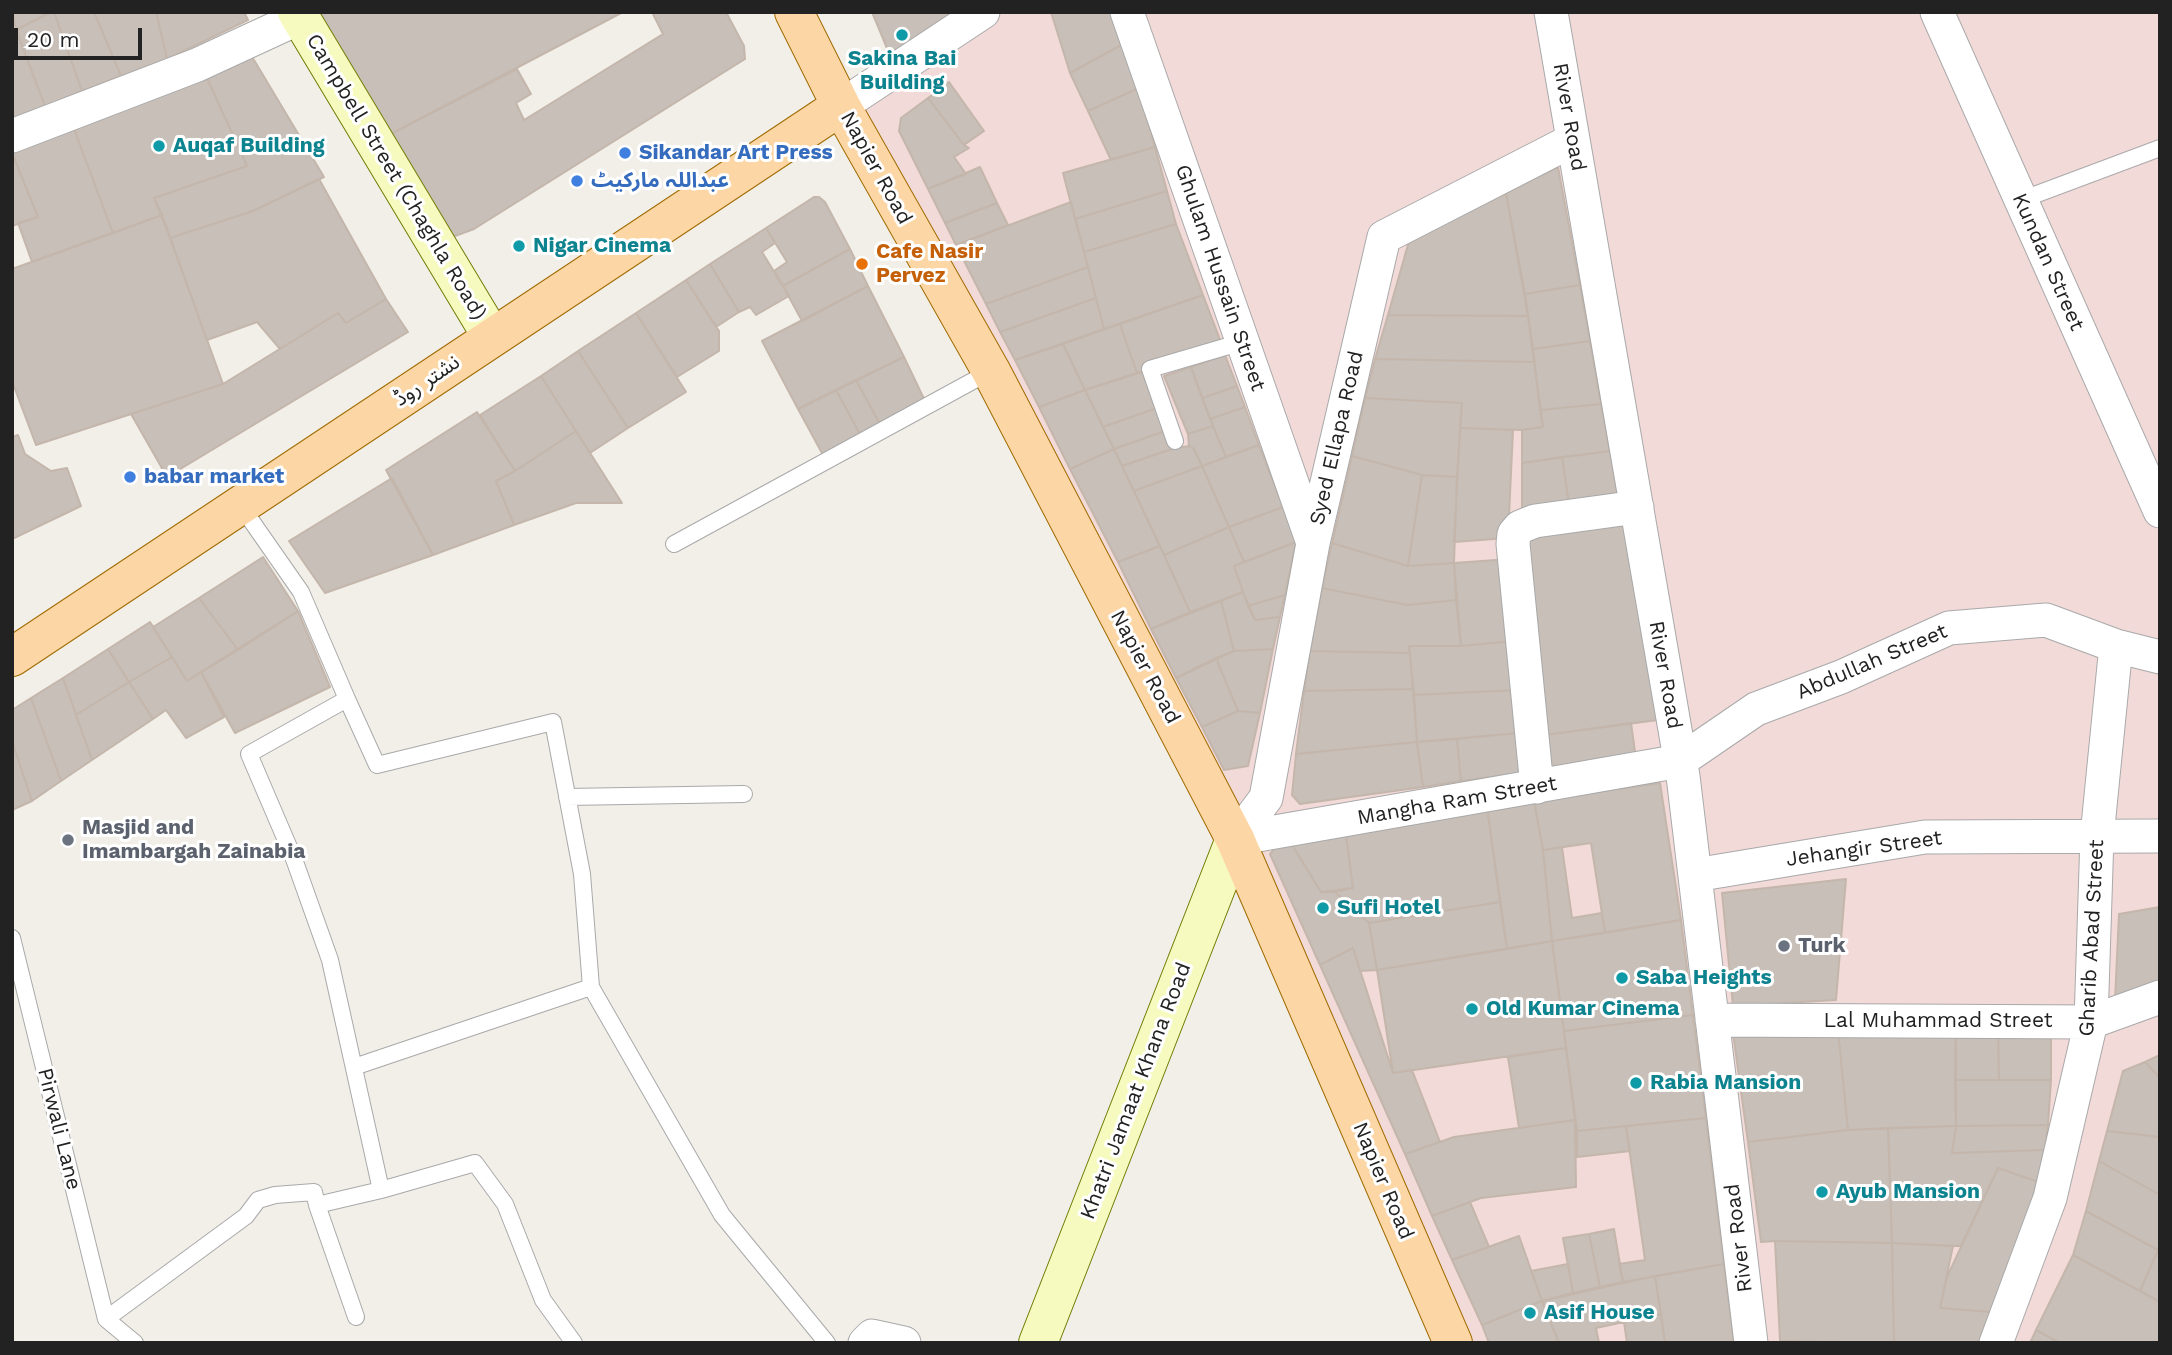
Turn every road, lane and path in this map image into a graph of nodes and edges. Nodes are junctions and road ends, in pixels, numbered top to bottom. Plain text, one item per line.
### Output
1 (794, 12) edge
2 (983, 12) edge
3 (1126, 12) edge
4 (1551, 12) edge
5 (1937, 12) edge
6 (299, 15) edge
7 (842, 106) junction
8 (12, 136) edge
9 (1573, 140) junction
10 (2160, 148) edge
11 (2021, 200) junction
12 (492, 337) junction
13 (1242, 342) junction
14 (990, 371) junction
15 (1175, 440) dead end
16 (241, 506) junction
17 (1637, 507) junction
18 (2160, 511) edge
19 (1313, 543) junction
20 (674, 544) dead end
21 (2116, 646) junction
22 (13, 655) edge
23 (2160, 657) edge
24 (347, 699) junction
25 (1680, 761) junction
26 (1537, 787) junction
27 (744, 794) dead end
28 (567, 797) junction
29 (2097, 836) junction
30 (2160, 836) edge
31 (1235, 839) junction
32 (1695, 875) junction
33 (12, 938) edge
34 (591, 987) junction
35 (2160, 997) edge
36 (1712, 1020) junction
37 (2091, 1022) junction
38 (354, 1066) junction
39 (382, 1190) junction
40 (317, 1205) junction
41 (356, 1317) dead end
42 (106, 1319) junction
43 (135, 1343) edge
44 (574, 1343) edge
45 (827, 1343) edge
46 (865, 1343) edge
47 (904, 1343) edge
48 (1038, 1343) edge
49 (1453, 1343) edge
50 (1752, 1343) edge
51 (1996, 1343) edge

1 - 7 main road, Napier Road
2 - 7 street
3 - 13 street, Ghulam Hussain Street
4 - 9 street, River Road
5 - 11 street, Kundan Street
6 - 8 street
6 - 12 street, Campbell Street (Chaghla Road)
7 - 12 main road, نشتر روڈ
7 - 14 main road, Napier Road
9 - 17 street, River Road
9 - 19 street, Syed Ellapa Road
10 - 11 lane
11 - 18 street, Kundan Street
12 - 16 main road, نشتر روڈ
13 - 15 lane
13 - 19 street, Ghulam Hussain Street
14 - 20 lane
14 - 31 main road, Napier Road
16 - 22 main road, نشتر روڈ
16 - 24 lane
17 - 25 street, River Road
17 - 26 street
19 - 31 street, Syed Ellapa Road
21 - 23 street, Abdullah Street
21 - 25 street, Abdullah Street
21 - 29 street, Gharib Abad Street
24 - 28 lane
24 - 38 lane
25 - 26 street, Mangha Ram Street
25 - 32 street, River Road
26 - 31 street, Mangha Ram Street
27 - 28 lane
28 - 34 lane
29 - 30 street, Jehangir Street
29 - 32 street, Jehangir Street
29 - 37 street, Gharib Abad Street
31 - 48 street, Khatri Jamaat Khana Road
31 - 49 main road, Napier Road
32 - 36 street, River Road
33 - 42 lane, Pirwali Lane
34 - 38 lane
34 - 45 lane
35 - 37 street, Lal Muhammad Street
36 - 37 street, Lal Muhammad Street
36 - 50 street, River Road
37 - 51 street, Gharib Abad Street
38 - 39 lane
39 - 40 lane
39 - 44 lane
40 - 41 lane
40 - 42 lane
42 - 43 lane
46 - 47 street

